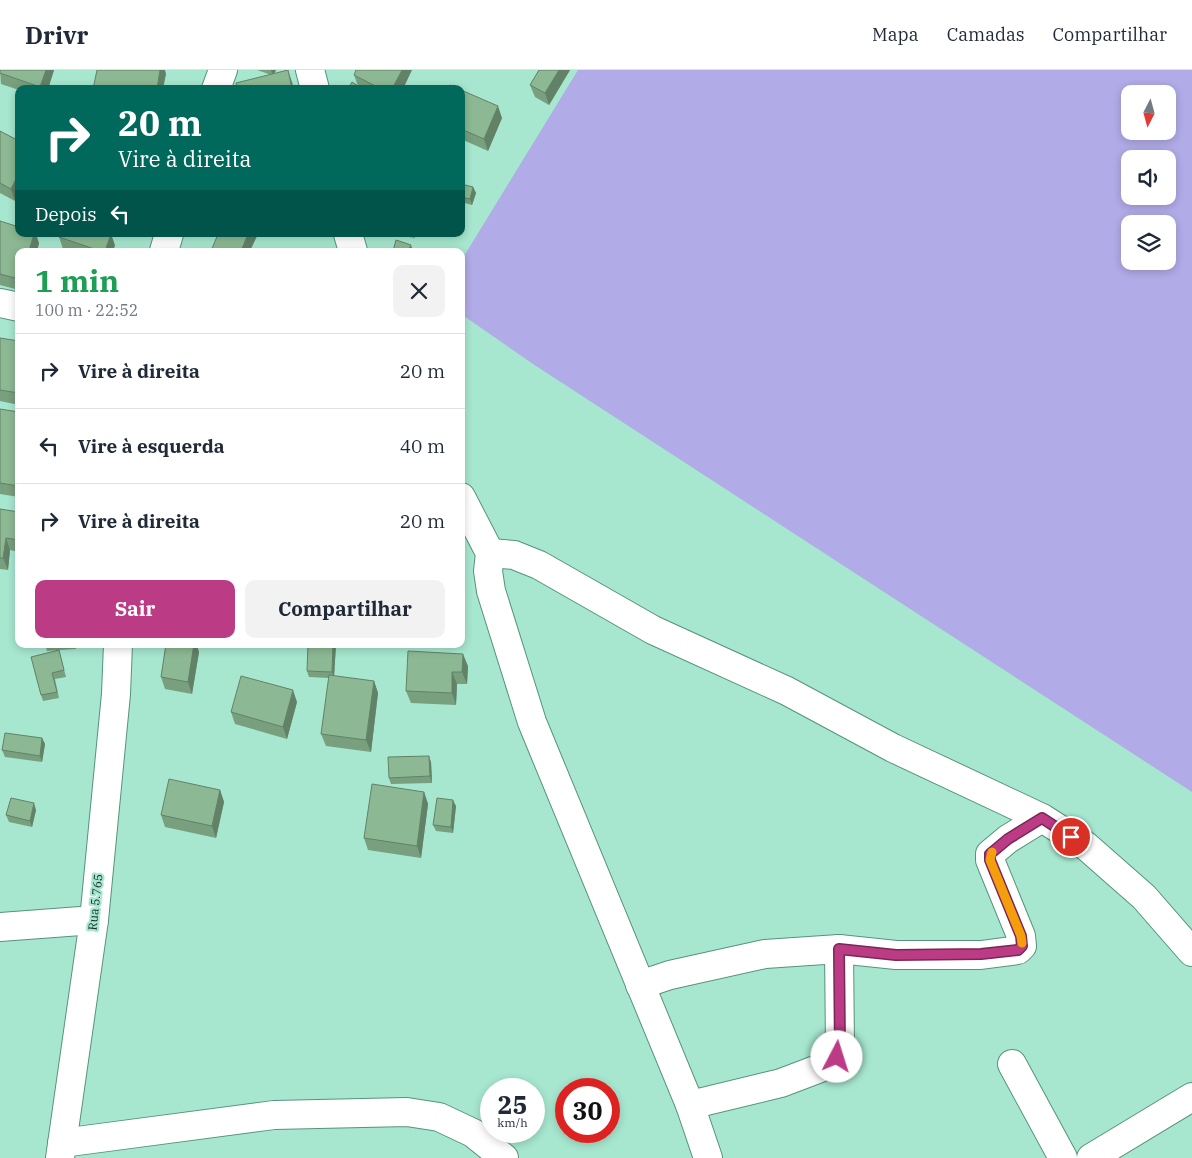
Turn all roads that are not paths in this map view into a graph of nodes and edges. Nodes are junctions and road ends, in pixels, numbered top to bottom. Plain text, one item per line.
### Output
1 (223, 70) edge
2 (310, 70) edge
3 (217, 85) edge
4 (314, 85) edge
5 (0, 303) edge
6 (15, 306) edge
7 (465, 505) edge
8 (490, 553) junction
9 (118, 648) edge
10 (1042, 818) junction
11 (94, 920) junction
12 (0, 927) edge
13 (839, 949) junction
14 (1192, 952) edge
15 (640, 985) junction
16 (1012, 1064) dead end
17 (1192, 1097) edge
18 (690, 1105) junction
19 (61, 1150) edge
20 (504, 1158) edge
21 (708, 1158) edge
22 (1063, 1158) edge
23 (1092, 1158) edge

1 - 3 street
2 - 4 street
5 - 6 street
7 - 8 street
8 - 10 street
8 - 15 street
9 - 11 street, Rua 5.765
10 - 13 street
10 - 14 street
11 - 12 street
11 - 19 street, Rua 5.765
13 - 15 street
13 - 18 street
15 - 18 street
16 - 22 street
17 - 23 street
18 - 21 street
19 - 20 street

